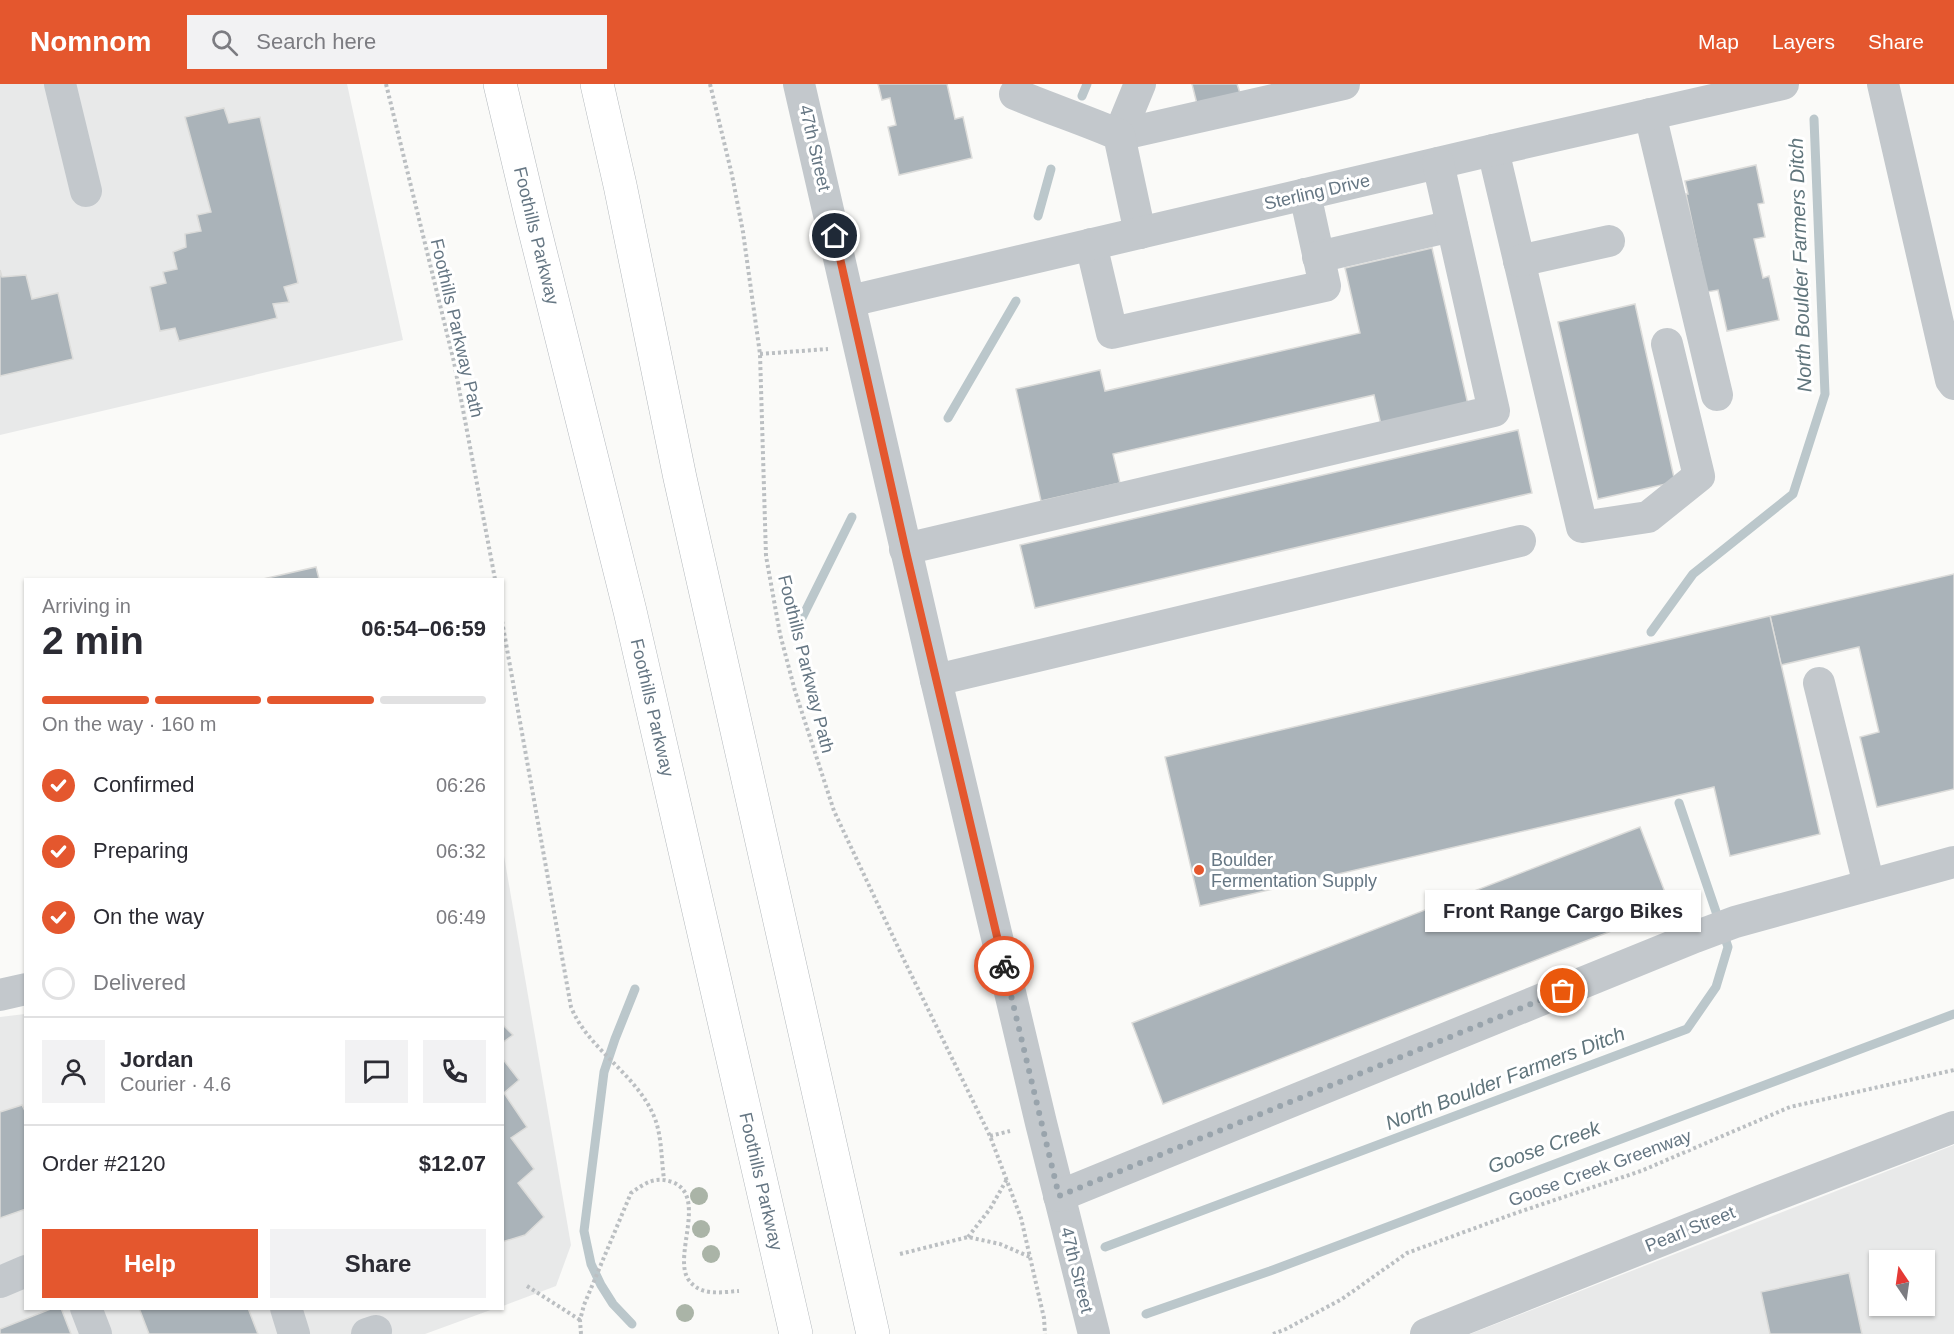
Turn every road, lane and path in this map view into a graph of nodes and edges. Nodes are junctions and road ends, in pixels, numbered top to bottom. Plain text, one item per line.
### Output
1 (60, 84) edge
2 (386, 84) edge
3 (500, 84) edge
4 (597, 84) edge
5 (710, 84) edge
6 (800, 84) edge
7 (1140, 84) edge
8 (1344, 84) edge
9 (1783, 84) edge
10 (1883, 84) edge
11 (1746, 88) edge
12 (1015, 94) dead end
13 (1650, 114) junction
14 (1119, 135) junction
15 (1493, 150) junction
16 (1438, 163) junction
17 (86, 192) dead end
18 (1305, 194) junction
19 (1452, 226) junction
20 (1140, 233) junction
21 (1609, 241) dead end
22 (1091, 244) junction
23 (1318, 257) junction
24 (1519, 261) junction
25 (850, 301) junction
26 (1667, 344) dead end
27 (835, 348) dead end
28 (760, 354) junction
29 (1954, 384) edge
30 (1717, 395) dead end
31 (1520, 541) dead end
32 (905, 549) junction
33 (495, 578) edge
34 (504, 632) edge
35 (936, 680) junction
36 (1819, 683) dead end
37 (1954, 862) edge
38 (1869, 885) junction
39 (24, 989) edge
40 (0, 995) edge
41 (1954, 1070) edge
42 (1954, 1127) edge
43 (664, 1179) junction
44 (1006, 1179) junction
45 (1059, 1196) junction
46 (968, 1237) junction
47 (900, 1254) dead end
48 (1030, 1257) junction
49 (24, 1272) edge
50 (0, 1282) edge
51 (527, 1286) dead end
52 (739, 1290) dead end
53 (87, 1310) edge
54 (287, 1310) edge
55 (580, 1320) junction
56 (96, 1334) edge
57 (294, 1334) edge
58 (581, 1334) edge
59 (796, 1334) edge
60 (873, 1334) edge
61 (1045, 1334) edge
62 (1094, 1334) edge
63 (1273, 1334) edge
64 (1426, 1334) edge

1 - 17 street
2 - 33 path, Foothills Parkway Path
3 - 59 highway, Foothills Parkway
4 - 60 highway
5 - 28 path, Foothills Parkway Path
6 - 25 street, 47th Street
7 - 14 street
8 - 14 street
9 - 11 street, Sterling Drive
10 - 29 street
11 - 13 street, Sterling Drive
12 - 14 street
13 - 15 street, Sterling Drive
13 - 30 street
14 - 20 street
15 - 16 street, Sterling Drive
15 - 24 street
16 - 18 street, Sterling Drive
16 - 19 street
18 - 20 street, Sterling Drive
18 - 23 street
19 - 23 street
19 - 32 street
20 - 22 street, Sterling Drive
21 - 24 street
22 - 23 street
22 - 25 street, Sterling Drive
24 - 26 street
25 - 32 street, 47th Street
27 - 28 path
28 - 44 path, Foothills Parkway Path
31 - 35 street
32 - 35 street, 47th Street
34 - 43 path
35 - 45 street, 47th Street
36 - 38 street
37 - 38 street
38 - 45 street
39 - 40 street
41 - 63 path, Goose Creek Greenway
42 - 64 street, Pearl Street
43 - 52 path
43 - 55 path
44 - 46 path
44 - 48 path, Foothills Parkway Path
45 - 62 street, 47th Street
46 - 47 path
46 - 48 path
48 - 61 path, Foothills Parkway Path
49 - 50 street
51 - 55 path
53 - 56 street
54 - 57 street
55 - 58 path

